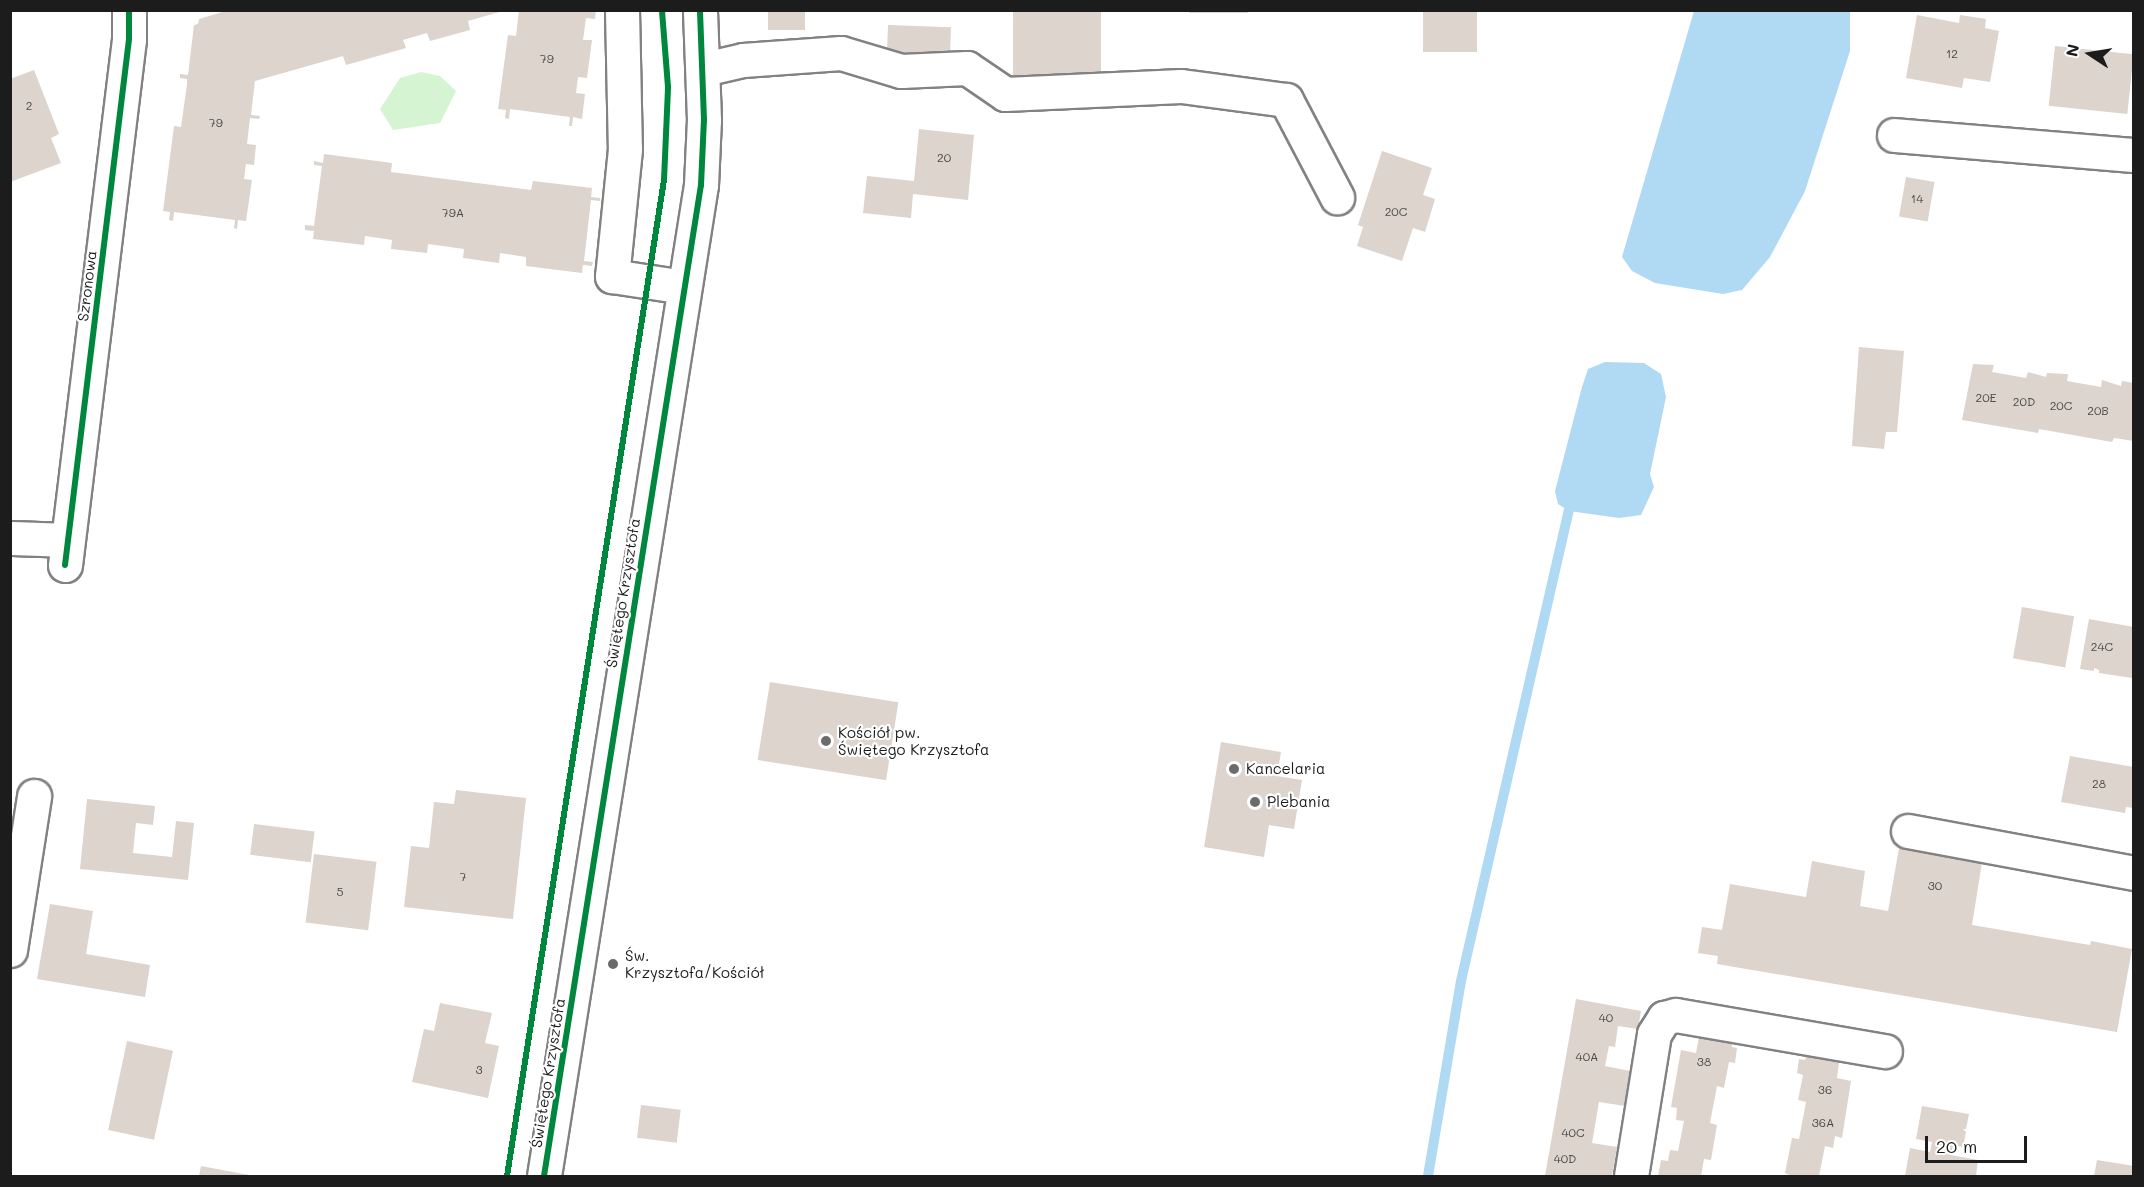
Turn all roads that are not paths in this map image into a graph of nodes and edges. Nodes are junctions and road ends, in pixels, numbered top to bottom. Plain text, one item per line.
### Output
1 (129, 10) edge
2 (622, 10) edge
3 (700, 10) edge
4 (704, 69) junction
5 (1894, 135) dead end
6 (2133, 155) edge
7 (1337, 197) dead end
8 (684, 287) junction
9 (10, 538) edge
10 (34, 796) dead end
11 (1908, 831) dead end
12 (2133, 873) edge
13 (10, 950) edge
14 (1884, 1051) dead end
15 (544, 1176) edge
16 (1631, 1176) edge

1 - 9 street, Szronowa
2 - 8 street
3 - 4 street, Świętego Krzysztofa
4 - 7 street
4 - 8 street, Świętego Krzysztofa
5 - 6 street
8 - 15 street, Świętego Krzysztofa
10 - 13 street
11 - 12 street
14 - 16 street

